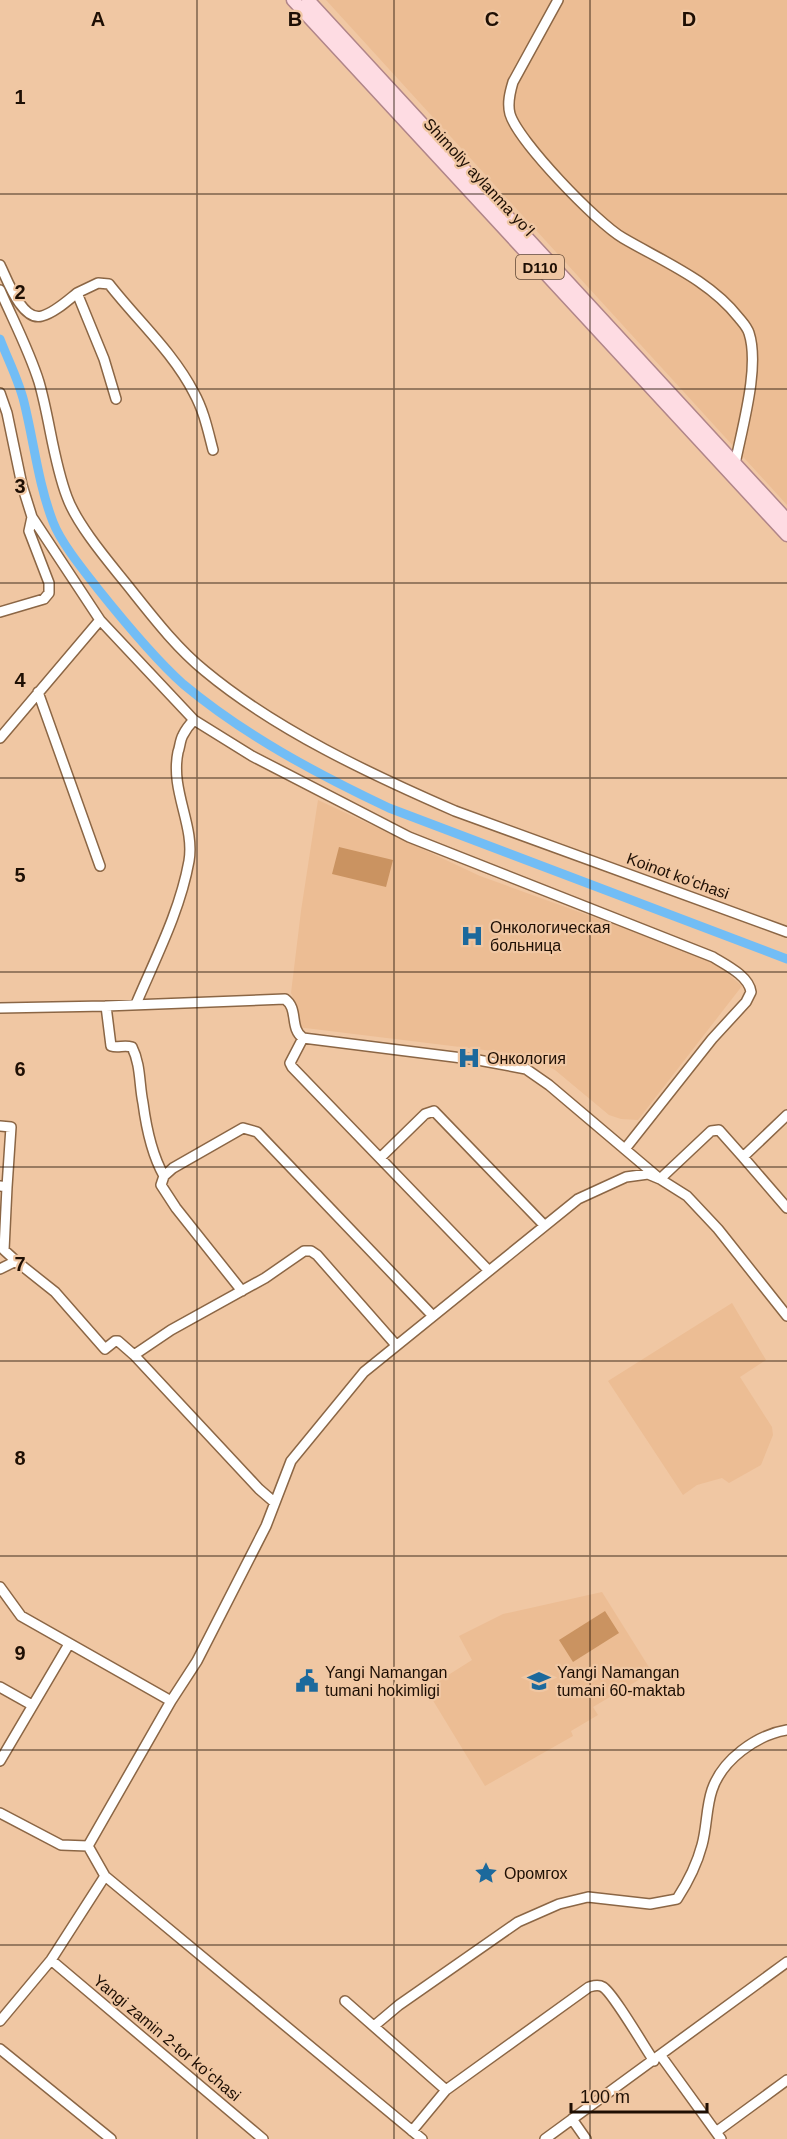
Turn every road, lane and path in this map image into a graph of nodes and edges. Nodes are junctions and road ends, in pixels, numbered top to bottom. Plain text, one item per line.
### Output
1 (293, 0) edge
2 (308, 0) edge
3 (558, 0) edge
4 (324, 26) junction
5 (483, 197) junction
6 (0, 265) edge
7 (0, 290) edge
8 (77, 293) junction
9 (0, 393) edge
10 (116, 399) dead end
11 (213, 450) dead end
12 (735, 464) junction
13 (32, 517) junction
14 (787, 520) edge
15 (787, 535) edge
16 (0, 612) edge
17 (100, 620) junction
18 (38, 692) junction
19 (194, 720) junction
20 (0, 738) edge
21 (100, 866) dead end
22 (787, 932) edge
23 (136, 1004) junction
24 (106, 1006) junction
25 (0, 1008) edge
26 (303, 1038) junction
27 (787, 1115) edge
28 (0, 1126) edge
29 (625, 1149) junction
30 (744, 1156) junction
31 (380, 1158) junction
32 (164, 1176) junction
33 (660, 1179) junction
34 (3, 1187) edge
35 (787, 1208) edge
36 (544, 1225) junction
37 (2, 1251) edge
38 (16, 1261) junction
39 (0, 1269) edge
40 (489, 1271) junction
41 (242, 1291) junction
42 (432, 1315) junction
43 (787, 1316) edge
44 (396, 1345) junction
45 (134, 1355) junction
46 (274, 1502) junction
47 (0, 1587) edge
48 (69, 1644) junction
49 (0, 1687) edge
50 (171, 1701) junction
51 (32, 1705) junction
52 (787, 1730) edge
53 (0, 1761) edge
54 (0, 1813) edge
55 (88, 1846) junction
56 (105, 1876) junction
57 (51, 1960) junction
58 (787, 1962) edge
59 (345, 2001) dead end
60 (0, 2021) edge
61 (374, 2026) junction
62 (0, 2049) edge
63 (657, 2058) junction
64 (787, 2080) edge
65 (446, 2090) junction
66 (572, 2119) junction
67 (412, 2131) junction
68 (718, 2136) edge
69 (111, 2139) edge
70 (262, 2139) edge
71 (422, 2139) edge
72 (545, 2139) edge
73 (586, 2139) edge

1 - 4 main road, Shimoliy aylanma yoʻl / D110
2 - 4 main road, Shimoliy aylanma yoʻl / D110
3 - 12 street
4 - 5 main road, Shimoliy aylanma yoʻl / D110
5 - 12 main road, Shimoliy aylanma yoʻl / D110
5 - 15 main road, Shimoliy aylanma yoʻl / D110
6 - 8 street
7 - 22 street, Koinot koʻchasi
8 - 10 street
8 - 11 street
9 - 13 street
12 - 14 main road, Shimoliy aylanma yoʻl / D110
13 - 16 street
13 - 17 street
17 - 18 street
17 - 19 street
18 - 20 street
18 - 21 street
19 - 23 street
19 - 29 street
23 - 24 street
23 - 26 street
24 - 25 street
24 - 32 street
26 - 29 street
26 - 31 street
27 - 30 street
28 - 34 street
29 - 33 street
30 - 33 street
30 - 35 street
31 - 36 street
31 - 40 street
32 - 41 street
32 - 42 street
33 - 36 street
33 - 43 street
34 - 37 street
36 - 40 street
37 - 38 street
38 - 39 street
38 - 45 street
40 - 42 street
41 - 44 street
41 - 45 street
42 - 44 street
44 - 46 street
45 - 46 street
46 - 50 street
47 - 48 street
48 - 50 street
48 - 51 street
49 - 51 street
50 - 55 street
51 - 53 street
52 - 61 street
54 - 55 street
55 - 56 street
56 - 57 street
56 - 67 street
57 - 60 street
57 - 70 street, Yangi zamin 2-tor koʻchasi
58 - 63 street
59 - 61 street
61 - 65 street
62 - 69 street
63 - 65 street
63 - 66 street
63 - 68 street
64 - 68 street
65 - 67 street
66 - 72 street
66 - 73 street
67 - 71 street

